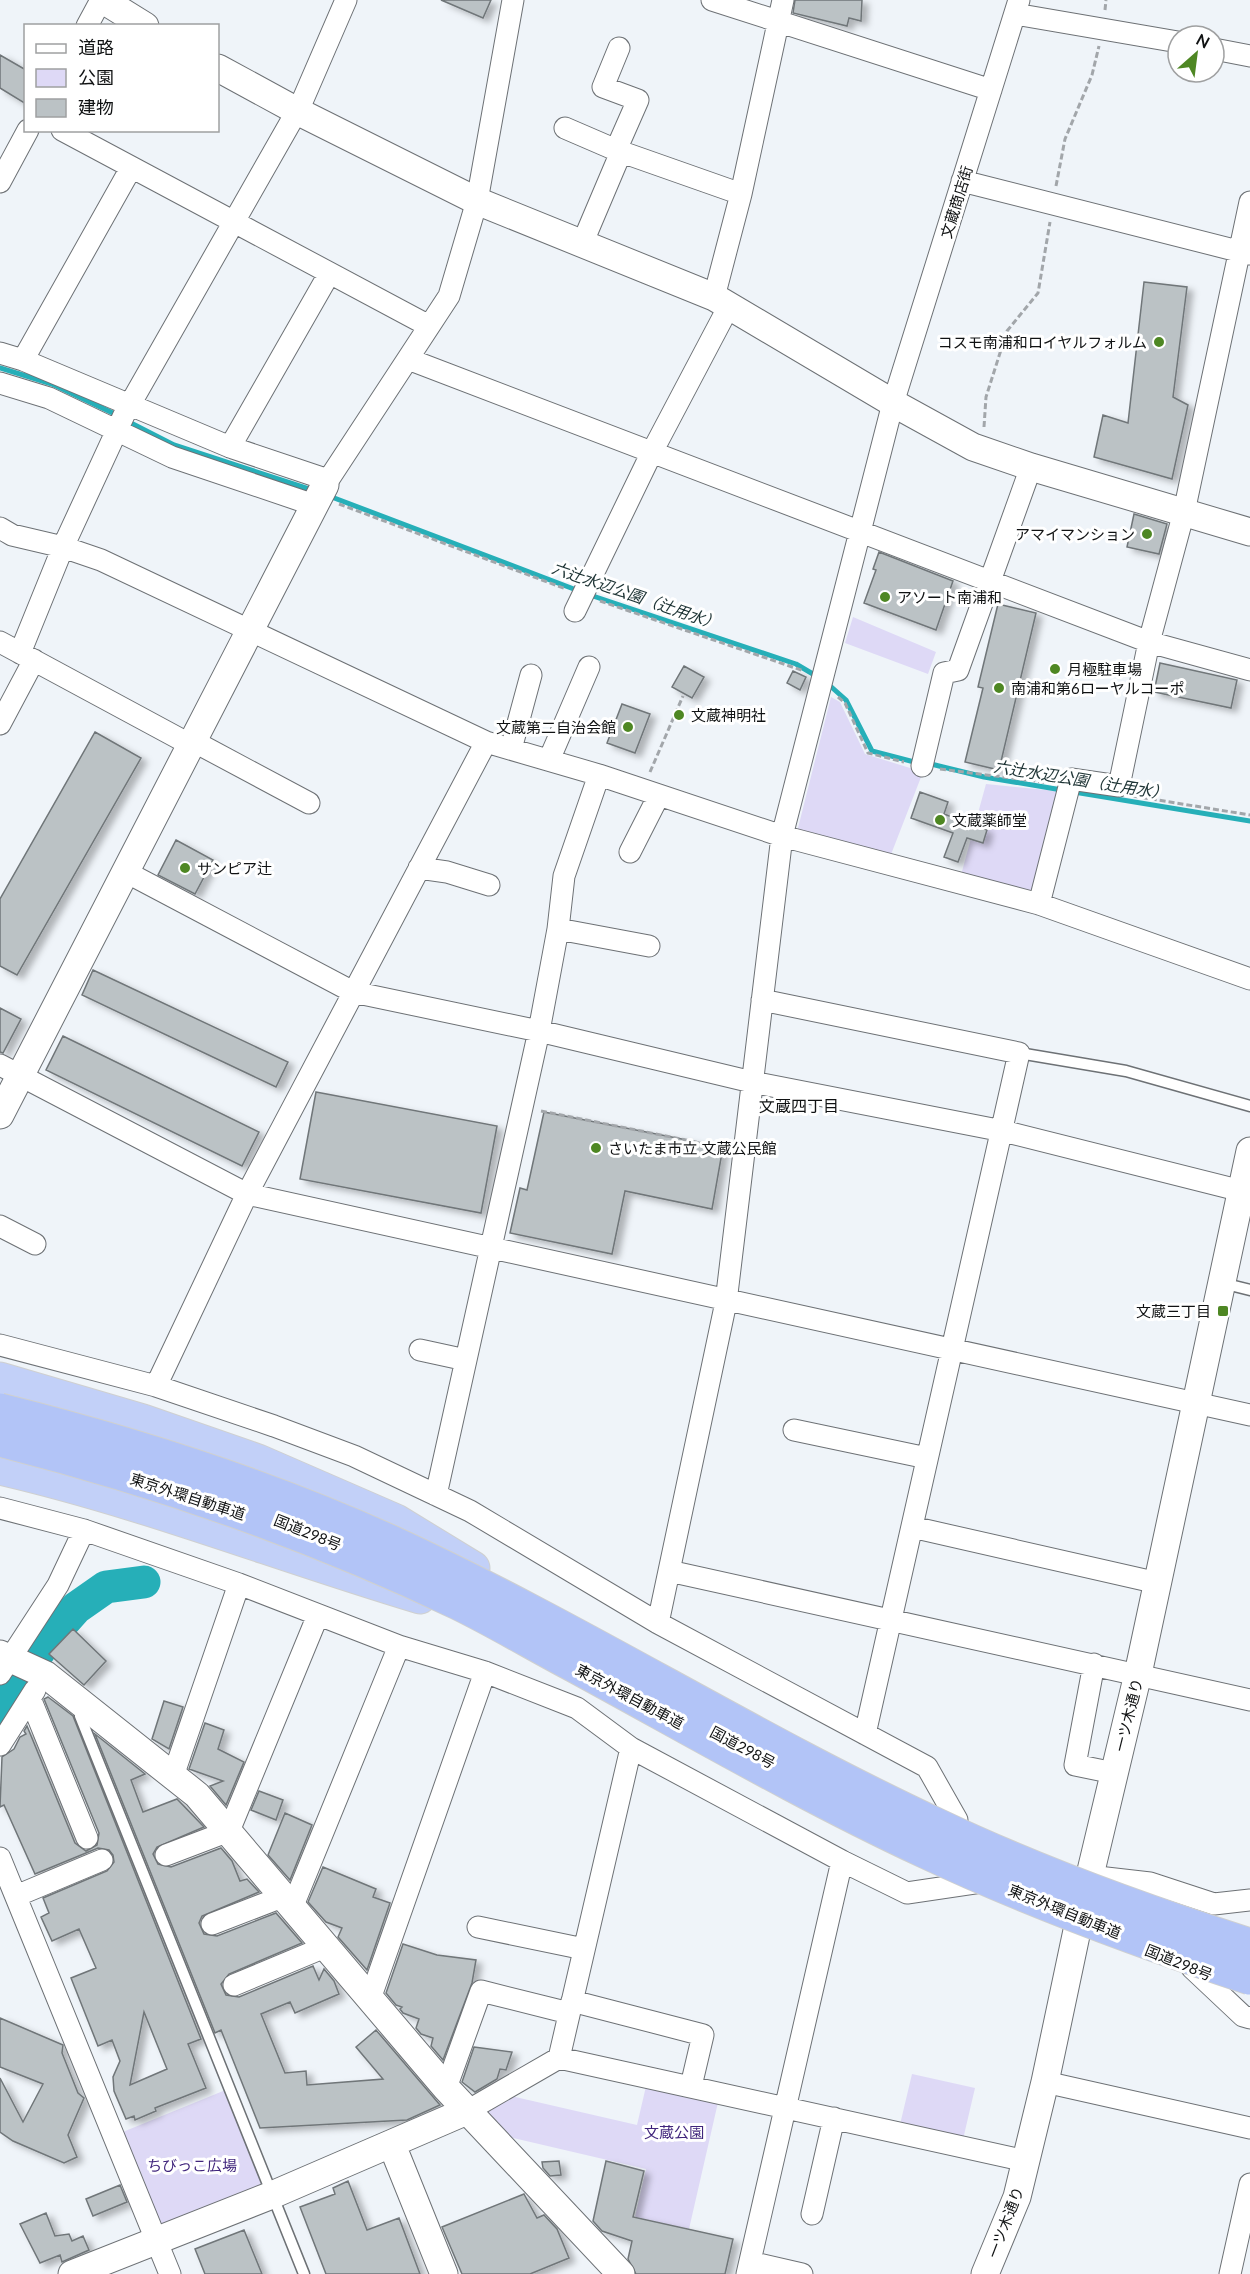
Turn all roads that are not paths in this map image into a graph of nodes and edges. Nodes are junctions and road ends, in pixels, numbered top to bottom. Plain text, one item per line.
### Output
1 (102, 0) edge
2 (346, 0) edge
3 (513, 0) edge
4 (712, 0) edge
5 (783, 0) edge
6 (1017, 7) edge
7 (777, 22) junction
8 (88, 24) edge
9 (142, 24) edge
10 (1166, 40) edge
11 (620, 48) dead end
12 (1226, 51) edge
13 (1250, 55) edge
14 (219, 69) edge
15 (991, 90) junction
16 (297, 111) junction
17 (565, 128) dead end
18 (26, 132) edge
19 (66, 132) edge
20 (619, 151) junction
21 (6, 157) edge
22 (131, 168) junction
23 (962, 181) junction
24 (0, 182) edge
25 (741, 194) junction
26 (477, 201) junction
27 (1250, 202) edge
28 (232, 223) junction
29 (582, 244) junction
30 (1245, 252) edge
31 (329, 273) junction
32 (721, 301) junction
33 (429, 326) junction
34 (0, 353) edge
35 (408, 359) junction
36 (23, 360) junction
37 (0, 382) edge
38 (893, 404) junction
39 (122, 419) junction
40 (230, 447) junction
41 (652, 452) junction
42 (1031, 467) junction
43 (321, 492) junction
44 (1184, 512) junction
45 (0, 528) edge
46 (859, 531) junction
47 (1250, 532) edge
48 (63, 547) junction
49 (991, 581) junction
50 (575, 611) dead end
51 (251, 630) junction
52 (0, 642) edge
53 (1149, 642) junction
54 (27, 656) junction
55 (589, 667) dead end
56 (1250, 670) edge
57 (531, 675) dead end
58 (0, 724) edge
59 (486, 742) junction
60 (192, 743) junction
61 (511, 749) junction
62 (549, 760) junction
63 (922, 766) road end
64 (599, 775) junction
65 (651, 793) junction
66 (309, 803) dead end
67 (782, 836) junction
68 (630, 852) dead end
69 (419, 868) junction
70 (126, 872) junction
71 (489, 885) dead end
72 (1039, 904) junction
73 (558, 929) junction
74 (649, 946) dead end
75 (1250, 979) edge
76 (353, 992) junction
77 (762, 1000) junction
78 (539, 1031) junction
79 (1019, 1053) junction
80 (10, 1071) edge
81 (752, 1082) junction
82 (1250, 1106) edge
83 (0, 1115) edge
84 (1003, 1131) junction
85 (1250, 1151) edge
86 (1246, 1192) edge
87 (246, 1194) junction
88 (0, 1226) edge
89 (35, 1244) dead end
90 (490, 1248) junction
91 (1222, 1283) junction
92 (1250, 1290) edge
93 (726, 1302) junction
94 (0, 1345) edge
95 (952, 1349) junction
96 (420, 1350) dead end
97 (466, 1360) junction
98 (0, 1379) edge
99 (156, 1386) junction
100 (1197, 1403) junction
101 (0, 1410) edge
102 (1250, 1415) edge
103 (794, 1431) dead end
104 (0, 1440) edge
105 (927, 1458) junction
106 (0, 1468) edge
107 (243, 1493) dead end
108 (436, 1495) junction
109 (0, 1508) edge
110 (912, 1527) junction
111 (84, 1530) junction
112 (669, 1571) junction
113 (1158, 1583) junction
114 (238, 1584) junction
115 (504, 1604) junction
116 (318, 1615) junction
117 (890, 1619) junction
118 (658, 1623) junction
119 (399, 1646) junction
120 (3, 1663) edge
121 (1094, 1664) junction
122 (485, 1672) junction
123 (1138, 1674) junction
124 (46, 1675) junction
125 (30, 1698) junction
126 (1250, 1700) edge
127 (87, 1708) junction
128 (866, 1734) junction
129 (0, 1745) edge
130 (631, 1748) junction
131 (1114, 1773) junction
132 (173, 1776) junction
133 (957, 1820) junction
134 (229, 1831) junction
135 (87, 1838) dead end
136 (166, 1855) dead end
137 (0, 1858) edge
138 (102, 1860) dead end
139 (842, 1861) junction
140 (1089, 1876) junction
141 (994, 1880) junction
142 (16, 1896) junction
143 (1250, 1900) edge
144 (287, 1902) junction
145 (1079, 1921) junction
146 (212, 1924) dead end
147 (478, 1927) dead end
148 (1250, 1929) edge
149 (1250, 1945) edge
150 (325, 1947) junction
151 (584, 1949) junction
152 (1192, 1968) junction
153 (1250, 1978) edge
154 (234, 1985) dead end
155 (1250, 1991) edge
156 (370, 1999) junction
157 (571, 2007) junction
158 (1250, 2018) edge
159 (559, 2058) junction
160 (1045, 2082) junction
161 (691, 2086) junction
162 (446, 2088) junction
163 (785, 2107) junction
164 (469, 2110) junction
165 (834, 2118) junction
166 (1250, 2128) edge
167 (392, 2145) junction
168 (1026, 2162) junction
169 (1250, 2184) edge
170 (272, 2195) junction
171 (812, 2214) dead end
172 (157, 2242) junction
173 (749, 2268) edge
174 (72, 2274) edge
175 (170, 2274) edge
176 (304, 2274) edge
177 (444, 2274) edge
178 (621, 2274) edge
179 (802, 2274) edge
180 (986, 2274) edge
181 (1230, 2274) edge

1 - 8 street
1 - 9 street
2 - 16 street
3 - 26 street
4 - 7 street
5 - 7 street
6 - 10 street
6 - 15 street, 文蔵商店街
7 - 15 street
7 - 25 street
11 - 20 street
12 - 13 street
14 - 16 street
15 - 23 street, 文蔵商店街
16 - 26 street
16 - 28 street
17 - 20 street
18 - 21 street
19 - 22 street
20 - 25 street
20 - 29 street
21 - 24 street
22 - 28 street
22 - 36 street
23 - 30 street
23 - 38 street, 文蔵商店街
25 - 32 street
26 - 29 street
26 - 33 street
27 - 30 street
28 - 31 street
28 - 39 street
29 - 32 street
30 - 44 street
31 - 33 street
31 - 40 street
32 - 38 street
32 - 41 street
33 - 35 street
34 - 36 street
35 - 41 street
35 - 43 street
36 - 39 street
37 - 39 street
38 - 42 street
38 - 46 street, 文蔵商店街
39 - 40 street
39 - 43 street
39 - 48 street
40 - 43 street
41 - 46 street
41 - 50 street
42 - 44 street
42 - 49 street
43 - 51 street
44 - 47 street
44 - 53 street
45 - 48 street
46 - 49 street
46 - 67 street, 文蔵商店街
48 - 51 street
48 - 54 street
49 - 53 street
49 - 63 street
51 - 59 street
51 - 60 street
52 - 54 street
53 - 56 street
53 - 72 street
54 - 58 street
54 - 60 street
55 - 62 street
57 - 61 street
59 - 61 street
59 - 69 street
60 - 66 street
60 - 70 street
61 - 62 street
62 - 64 street
64 - 65 street
64 - 73 street
65 - 67 street
65 - 68 street
67 - 72 street
67 - 77 street, 文蔵商店街
69 - 71 street
69 - 76 street
70 - 76 street
70 - 80 street
72 - 75 street
73 - 74 street
73 - 78 street
76 - 78 street
76 - 87 street
77 - 79 street
77 - 81 street, 文蔵商店街
78 - 81 street
78 - 90 street
79 - 82 lane
79 - 84 street
80 - 83 street
80 - 87 street
81 - 84 street
81 - 93 street, 文蔵商店街
84 - 86 street
84 - 95 street
85 - 86 street, 一ツ木通り
86 - 91 street, 一ツ木通り
87 - 90 street
87 - 99 street
88 - 89 street
90 - 93 street
90 - 97 street
91 - 92 lane
91 - 100 street, 一ツ木通り
93 - 95 street
93 - 112 street, 文蔵商店街
94 - 99 street
95 - 100 street
95 - 105 street
96 - 97 street
97 - 108 street
98 - 115 highway
99 - 108 street
100 - 102 street
100 - 113 street, 一ツ木通り
101 - 149 highway, 東京外環自動車道, bridge
103 - 105 street
104 - 153 highway, 東京外環自動車道, bridge
105 - 110 street
106 - 115 highway
107 - 115 highway, 国道298号
108 - 118 street
109 - 111 street
110 - 113 street
110 - 117 street
111 - 114 street
111 - 120 street
112 - 117 street
112 - 118 street, 文蔵商店街
113 - 123 street, 一ツ木通り
114 - 116 street
114 - 132 street
115 - 133 highway, 国道298号
115 - 141 highway, 国道298号
116 - 119 street
116 - 134 street
117 - 121 street
117 - 128 street
118 - 128 street
119 - 122 street
119 - 144 street
120 - 124 street
121 - 123 street
121 - 131 street
122 - 130 street
122 - 156 street
123 - 126 street
123 - 131 street, 一ツ木通り
124 - 125 street
124 - 127 street
125 - 129 street
125 - 135 street
127 - 132 street
127 - 170 lane
128 - 133 street
130 - 139 street
130 - 151 street
131 - 140 street, 一ツ木通り
132 - 134 street
133 - 140 highway, 国道298号
134 - 136 street
134 - 144 street
137 - 142 street
138 - 142 street
139 - 141 street
139 - 163 street
140 - 143 street
140 - 145 street, 一ツ木通り
140 - 148 highway, 国道298号
141 - 145 highway, 国道298号
142 - 172 street
144 - 146 street
144 - 150 street
145 - 152 highway, 国道298号
145 - 160 street, 一ツ木通り
147 - 151 street
150 - 154 street
150 - 156 street
151 - 157 street
152 - 155 highway, 国道298号
152 - 158 street
156 - 162 street
157 - 159 street
157 - 161 street
157 - 162 street
159 - 161 street
159 - 164 street
160 - 166 street
160 - 168 street, 一ツ木通り
161 - 163 street
162 - 164 street
163 - 165 street
163 - 173 street
164 - 167 street
164 - 178 street
165 - 168 street
165 - 171 street
167 - 170 street
167 - 177 street
168 - 180 street, 一ツ木通り
169 - 181 street
170 - 172 street
170 - 176 lane
172 - 174 street
172 - 175 street
173 - 179 street

